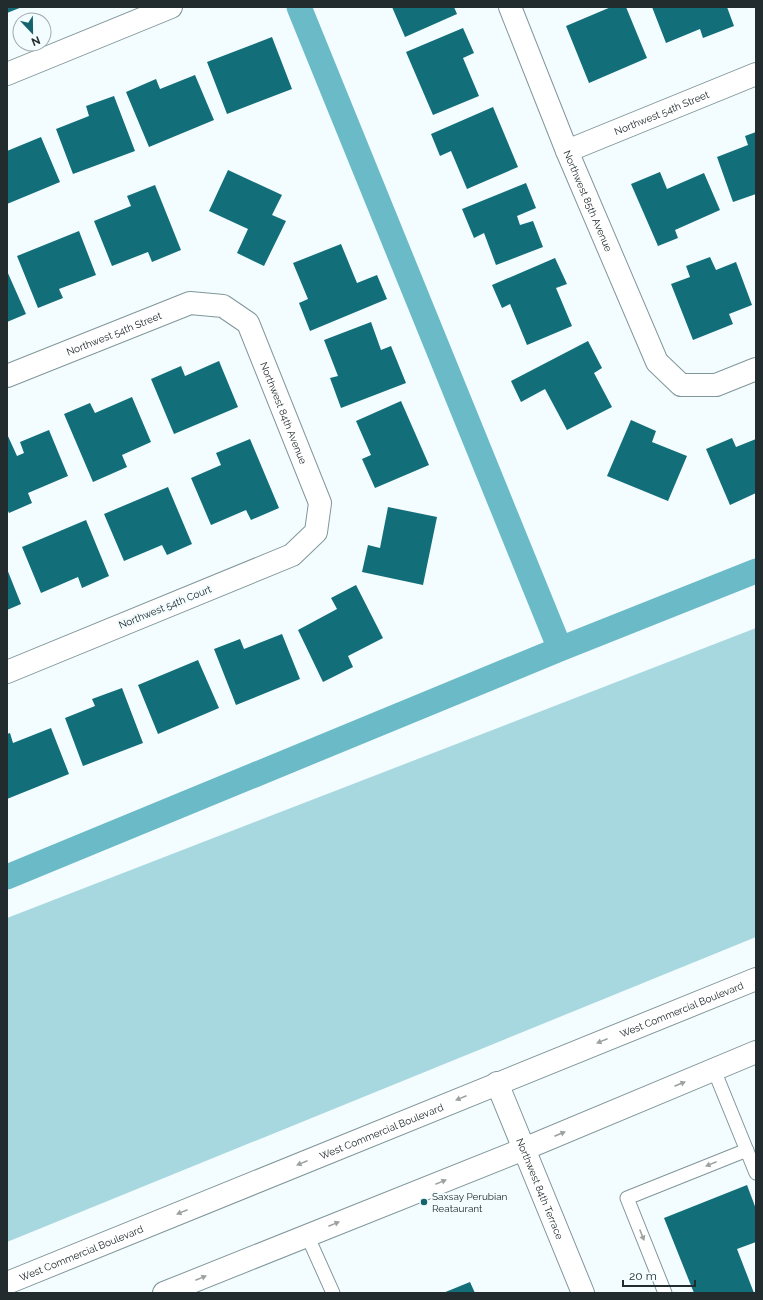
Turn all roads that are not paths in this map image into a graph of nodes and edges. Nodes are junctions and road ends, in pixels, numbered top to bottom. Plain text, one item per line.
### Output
1 (171, 7) edge
2 (510, 7) edge
3 (123, 16) edge
4 (7, 74) edge
5 (756, 74) edge
6 (567, 151) junction
7 (223, 306) joint
8 (756, 369) edge
9 (7, 376) edge
10 (316, 532) joint
11 (7, 672) edge
12 (756, 979) edge
13 (756, 1052) edge
14 (714, 1070) junction
15 (497, 1083) junction
16 (524, 1149) junction
17 (747, 1150) junction
18 (756, 1173) edge
19 (308, 1235) junction
20 (7, 1283) edge
21 (164, 1293) edge
22 (333, 1293) edge
23 (583, 1293) edge
24 (665, 1293) edge

1 - 3 main road
2 - 6 main road, Northwest 85th Avenue
3 - 4 main road
5 - 6 main road, Northwest 54th Street
6 - 8 main road, Northwest 85th Avenue
7 - 9 main road, Northwest 54th Street
7 - 10 main road, Northwest 84th Avenue
10 - 11 main road, Northwest 54th Court
12 -> 15 main road, West Commercial Boulevard
13 - 14 main road
16 -> 14 main road
14 - 17 lane
15 - 16 main road, Northwest 84th Terrace
15 -> 20 main road, West Commercial Boulevard
19 -> 16 main road
16 - 23 main road, Northwest 84th Terrace
17 - 18 lane
17 -> 24 lane
21 -> 19 main road
19 - 22 lane

